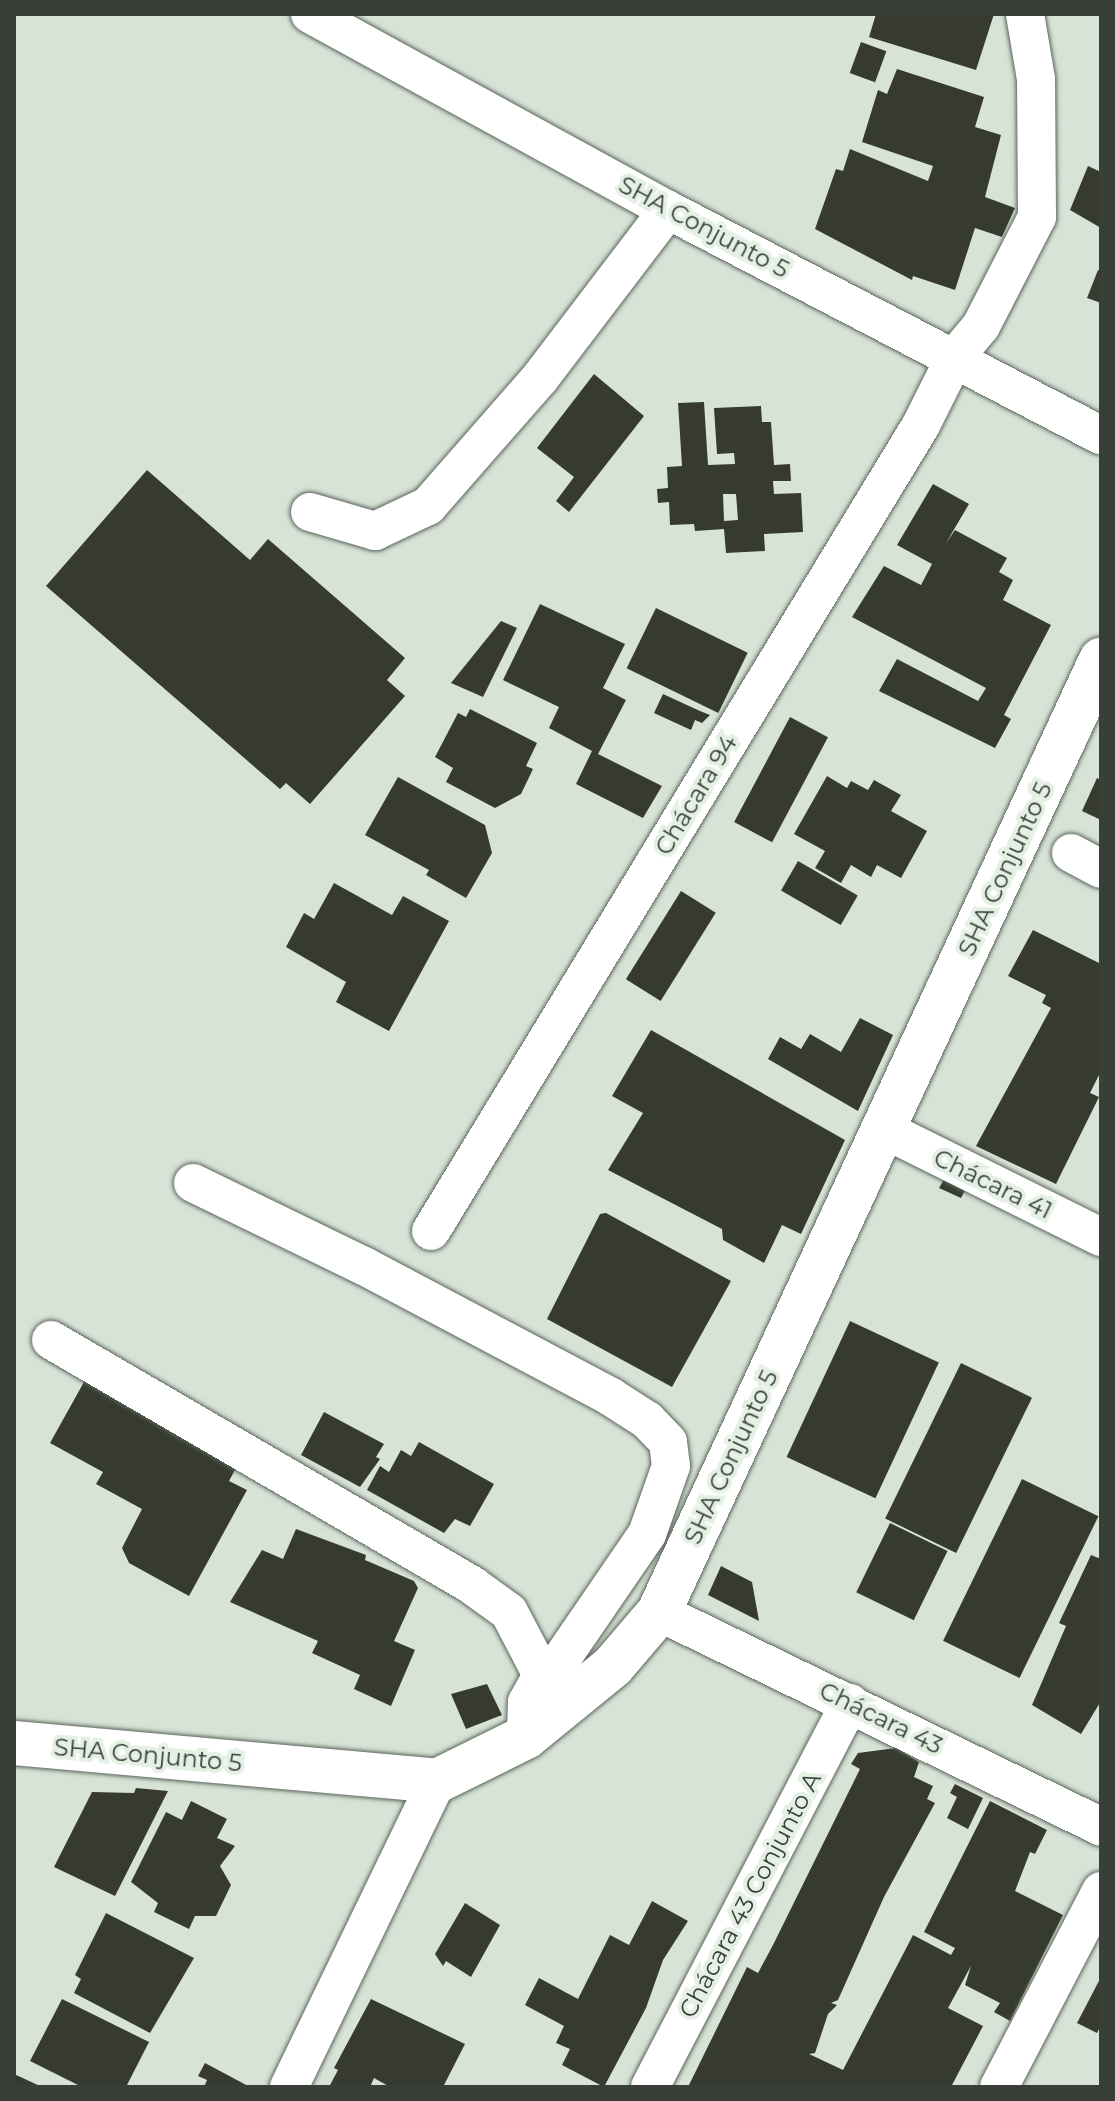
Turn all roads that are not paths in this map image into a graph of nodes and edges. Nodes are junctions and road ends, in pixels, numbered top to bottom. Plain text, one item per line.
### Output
1 (310, 14) edge
2 (1025, 14) edge
3 (668, 210) junction
4 (955, 357) junction
5 (1101, 435) edge
6 (310, 512) dead end
7 (1101, 660) edge
8 (885, 1130) junction
9 (193, 1183) dead end
10 (431, 1231) dead end
11 (1101, 1237) edge
12 (51, 1340) dead end
13 (659, 1612) junction
14 (542, 1675) junction
15 (850, 1703) junction
16 (526, 1737) junction
17 (14, 1743) edge
18 (437, 1781) junction
19 (1101, 1827) edge
20 (1101, 1891) edge
21 (289, 2087) edge
22 (650, 2087) edge
23 (999, 2087) edge

1 - 3 street, SHA Conjunto 5
2 - 4 street, Chácara 94
3 - 4 street, SHA Conjunto 5
3 - 6 street
4 - 5 street, SHA Conjunto 5
4 - 10 street, Chácara 94
7 - 8 street, SHA Conjunto 5
8 - 11 street, Chácara 41
8 - 13 street, SHA Conjunto 5
9 - 14 street
12 - 14 street
13 - 15 street, Chácara 43
13 - 16 street, SHA Conjunto 5
14 - 16 street
15 - 19 street, Chácara 43
15 - 22 street, Chácara 43 Conjunto A
16 - 18 street, SHA Conjunto 5
17 - 18 street, SHA Conjunto 5
18 - 21 street
20 - 23 street

